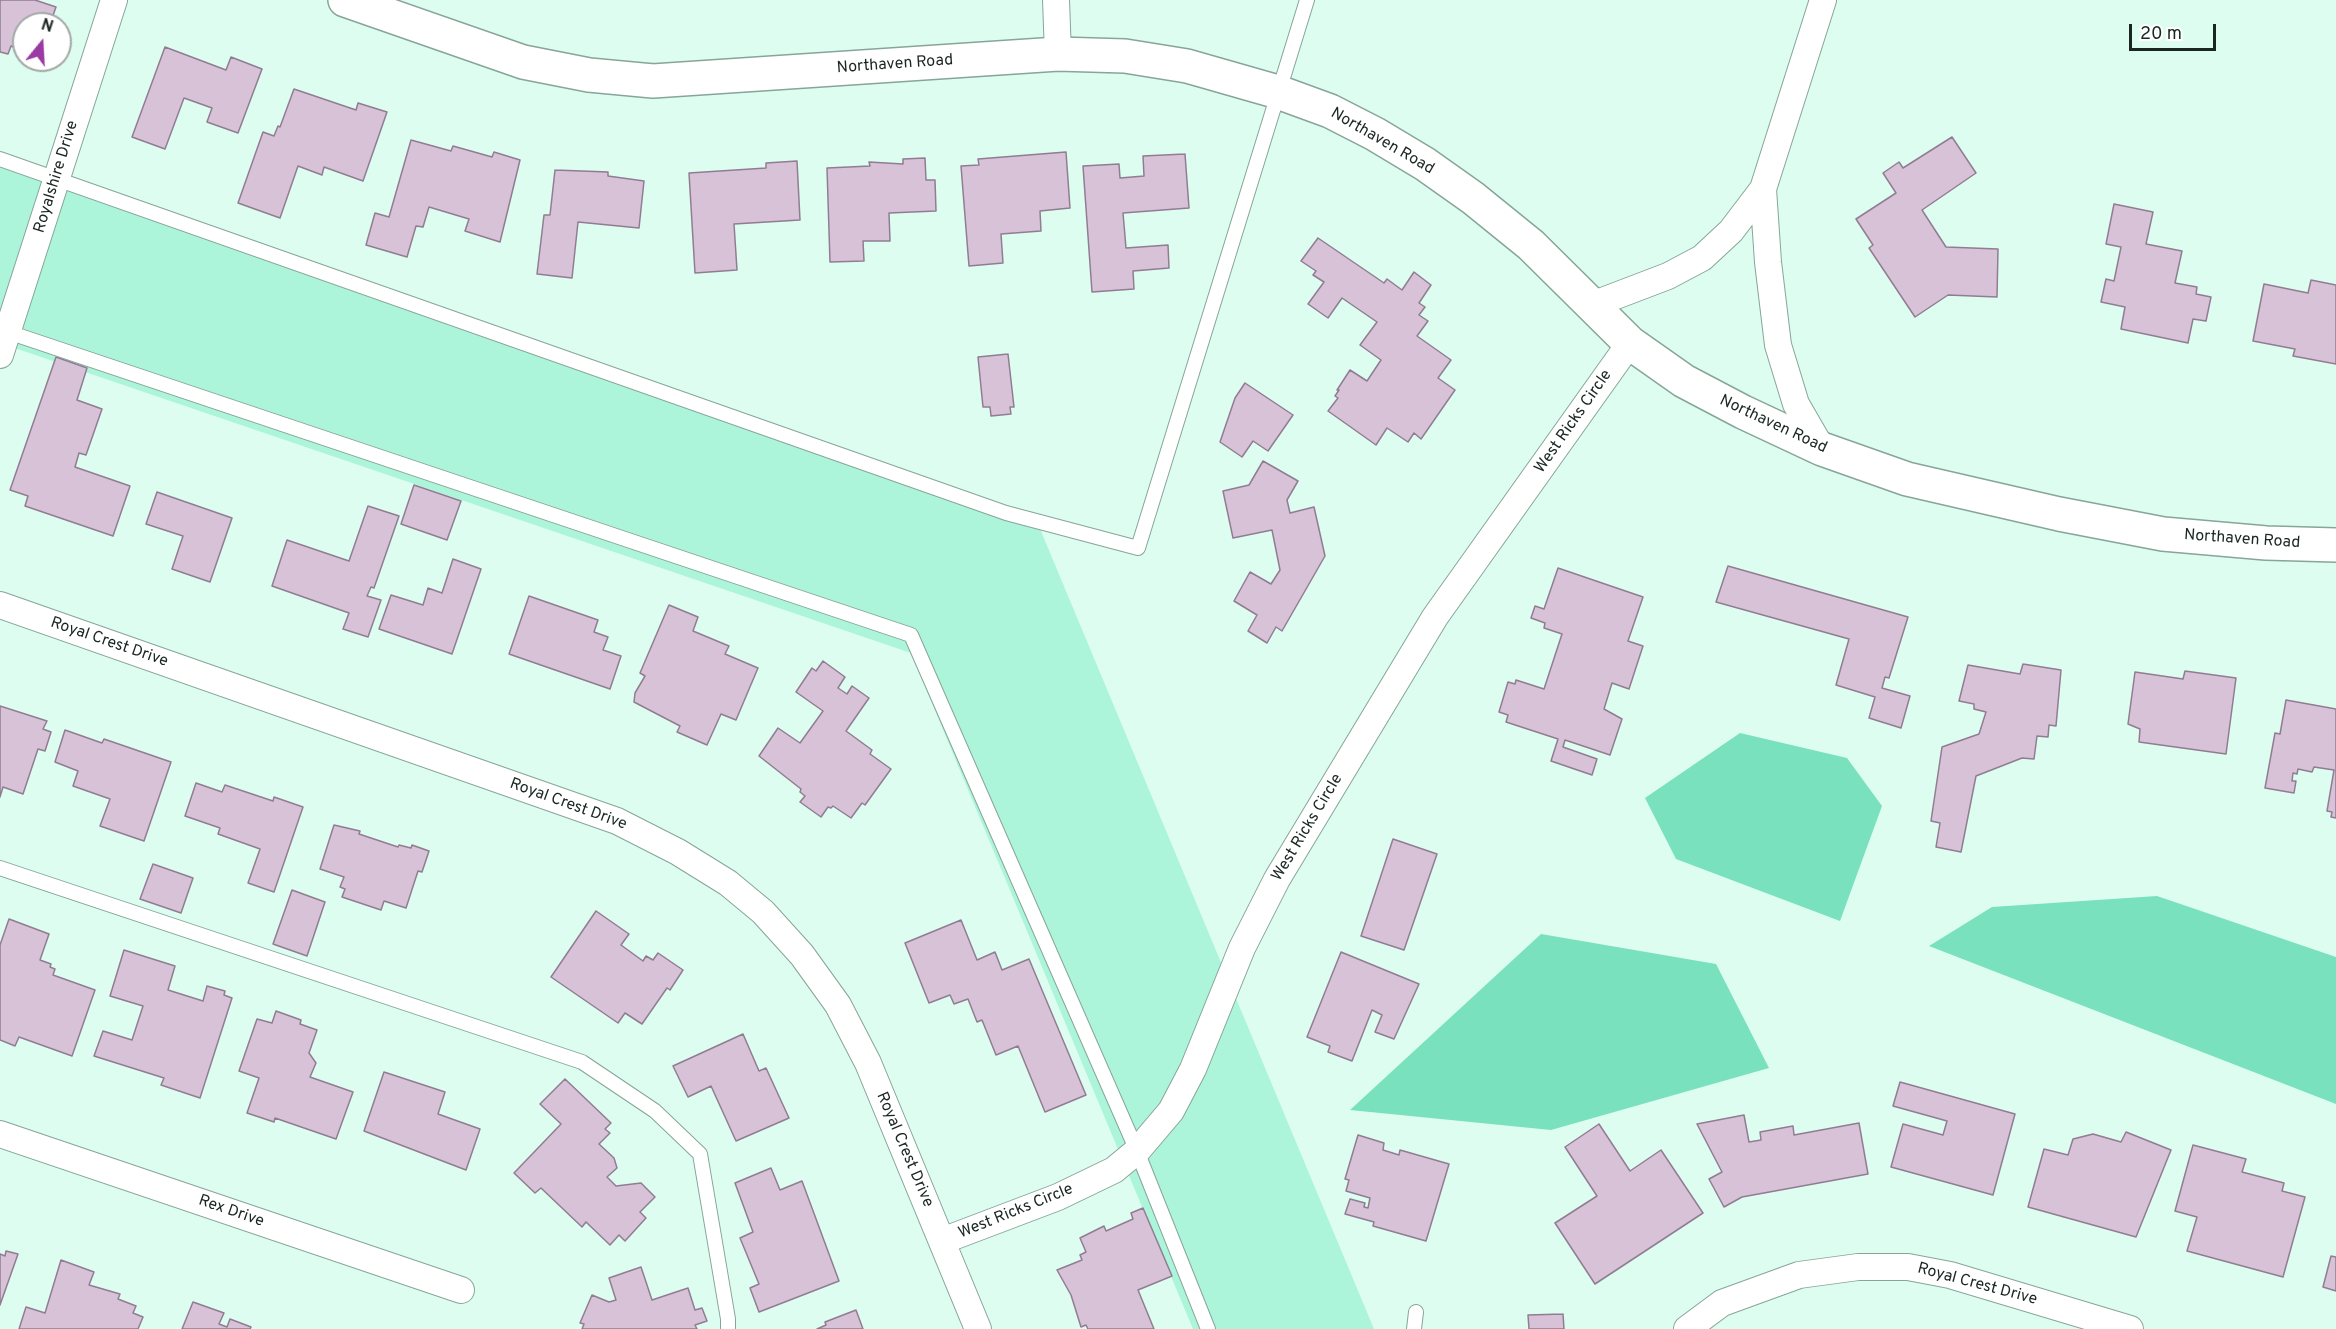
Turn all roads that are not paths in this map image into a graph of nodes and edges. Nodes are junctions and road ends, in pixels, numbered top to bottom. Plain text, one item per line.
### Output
1 (114, 0) edge
2 (345, 0) edge
3 (1056, 0) edge
4 (1307, 0) edge
5 (1823, 0) edge
6 (1058, 54) junction
7 (1278, 92) junction
8 (0, 159) edge
9 (56, 178) junction
10 (1762, 189) junction
11 (1592, 305) junction
12 (3, 338) edge
13 (1630, 343) junction
14 (1822, 449) junction
15 (2336, 545) edge
16 (0, 605) edge
17 (0, 868) edge
18 (0, 1134) edge
19 (1137, 1151) junction
20 (942, 1241) junction
21 (461, 1290) dead end
22 (1416, 1312) dead end
23 (1688, 1328) edge
24 (728, 1329) edge
25 (978, 1329) edge
26 (1208, 1329) edge
27 (1414, 1329) edge
28 (2130, 1329) edge

1 - 9 street, Royalshire Drive
2 - 6 street, Northaven Road
3 - 6 street
4 - 7 lane
5 - 10 street
6 - 7 street, Northaven Road
7 - 9 lane
7 - 11 street, Northaven Road
8 - 9 lane
9 - 12 street, Royalshire Drive
10 - 11 street
10 - 14 street
11 - 13 street, Northaven Road
12 - 19 lane
13 - 14 street, Northaven Road
13 - 19 street, West Ricks Circle
14 - 15 street, Northaven Road
16 - 20 street, Royal Crest Drive
17 - 24 lane
18 - 21 street, Rex Drive
19 - 20 street, West Ricks Circle
19 - 26 lane
20 - 25 street, Royal Crest Drive
22 - 27 lane
23 - 28 street, Royal Crest Drive

